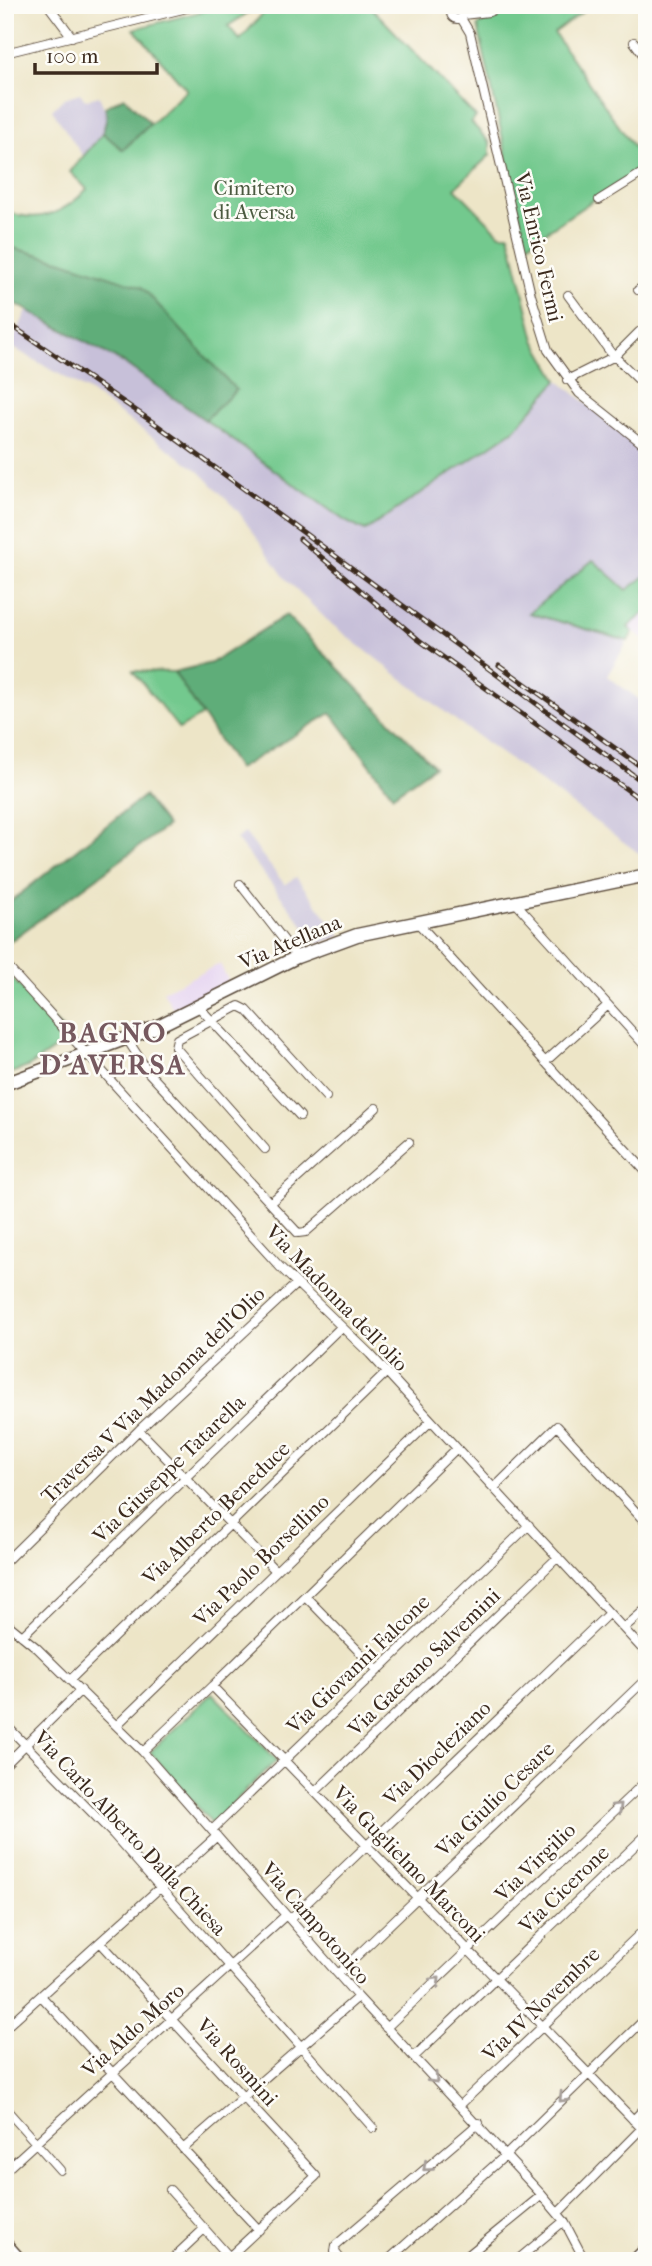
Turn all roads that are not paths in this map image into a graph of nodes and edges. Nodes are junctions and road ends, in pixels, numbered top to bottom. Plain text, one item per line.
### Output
1 (48, 5) edge
2 (199, 5) edge
3 (476, 5) edge
4 (506, 5) edge
5 (450, 8) edge
6 (462, 14) junction
7 (72, 37) junction
8 (635, 42) dead end
9 (5, 53) edge
10 (647, 60) edge
11 (647, 170) edge
12 (599, 200) dead end
13 (647, 284) edge
14 (638, 290) dead end
15 (568, 295) dead end
16 (639, 332) dead end
17 (615, 356) junction
18 (567, 380) junction
19 (647, 388) edge
20 (647, 447) edge
21 (647, 875) edge
22 (240, 884) dead end
23 (514, 901) junction
24 (417, 922) junction
25 (297, 957) junction
26 (5, 964) edge
27 (608, 1005) junction
28 (198, 1006) junction
29 (211, 1020) junction
30 (127, 1039) junction
31 (647, 1048) edge
32 (88, 1054) junction
33 (545, 1062) junction
34 (7, 1085) edge
35 (326, 1097) dead end
36 (376, 1108) dead end
37 (300, 1116) dead end
38 (409, 1142) dead end
39 (265, 1149) dead end
40 (647, 1173) edge
41 (270, 1203) junction
42 (296, 1284) junction
43 (341, 1327) junction
44 (387, 1372) junction
45 (431, 1422) junction
46 (139, 1430) junction
47 (456, 1449) junction
48 (186, 1477) junction
49 (494, 1488) junction
50 (231, 1523) junction
51 (647, 1524) edge
52 (529, 1525) junction
53 (558, 1557) junction
54 (5, 1562) edge
55 (275, 1570) junction
56 (305, 1596) junction
57 (647, 1608) edge
58 (609, 1612) junction
59 (6, 1625) edge
60 (624, 1628) junction
61 (22, 1636) junction
62 (647, 1654) edge
63 (377, 1670) junction
64 (647, 1678) edge
65 (70, 1680) junction
66 (212, 1686) junction
67 (81, 1690) junction
68 (5, 1724) edge
69 (117, 1725) junction
70 (26, 1744) junction
71 (143, 1752) junction
72 (284, 1760) junction
73 (5, 1765) edge
74 (647, 1780) edge
75 (315, 1792) junction
76 (215, 1833) junction
77 (647, 1834) edge
78 (367, 1845) junction
79 (161, 1887) junction
80 (417, 1897) junction
81 (288, 1917) junction
82 (647, 1927) edge
83 (100, 1942) junction
84 (468, 1950) junction
85 (229, 1967) junction
86 (338, 1974) junction
87 (495, 1978) junction
88 (41, 1996) junction
89 (358, 1997) junction
90 (173, 2017) junction
91 (647, 2017) edge
92 (543, 2027) junction
93 (5, 2028) edge
94 (386, 2028) junction
95 (300, 2047) junction
96 (414, 2057) junction
97 (112, 2073) junction
98 (587, 2073) junction
99 (244, 2096) junction
100 (460, 2105) junction
101 (647, 2106) edge
102 (5, 2108) edge
103 (633, 2120) junction
104 (479, 2123) junction
105 (373, 2128) dead end
106 (644, 2132) edge
107 (36, 2142) junction
108 (183, 2149) junction
109 (507, 2154) junction
110 (60, 2170) dead end
111 (5, 2171) edge
112 (170, 2190) dead end
113 (542, 2194) junction
114 (558, 2213) junction
115 (565, 2221) junction
116 (204, 2229) junction
117 (259, 2230) junction
118 (5, 2242) edge
119 (647, 2247) edge
120 (231, 2259) edge
121 (339, 2260) edge
122 (22, 2261) edge
123 (170, 2261) edge
124 (387, 2261) edge
125 (461, 2261) edge
126 (516, 2261) edge
127 (585, 2261) edge
128 (634, 2261) edge

1 - 7 street
2 - 7 street
3 - 6 street
4 - 6 street
5 - 6 street
6 - 18 street, Via Enrico Fermi
7 - 9 street
8 - 10 street
11 - 12 street
13 - 14 street
15 - 17 street
16 - 17 street
17 - 18 street
17 - 19 street
18 - 20 street, Via Enrico Fermi
21 - 23 main road, Via Atellana
22 - 25 street
23 - 24 main road, Via Atellana
23 - 27 street
24 - 25 main road, Via Atellana
24 - 33 street
25 - 28 main road, Via Atellana
26 - 32 street, Via Madonna dell'olio
27 - 31 street
27 - 33 street
28 - 29 street
28 - 30 main road, Via Atellana
29 - 35 street
29 - 37 street
29 - 39 street
30 - 32 main road, Via Atellana
30 - 41 street
32 - 34 main road, Via Atellana
32 - 42 street, Via Madonna dell'olio
33 - 40 street
36 - 41 street
38 - 41 street
42 - 43 street, Via Madonna dell'olio
42 - 46 street, Traversa V Via Madonna dell'Olio
43 - 44 street, Via Madonna dell'olio
43 - 48 street, Via Giuseppe Tatarella
44 - 45 street, Via Madonna dell'olio
44 - 50 street, Via Alberto Beneduce
45 - 47 street, Via Madonna dell'olio
45 - 55 street, Via Paolo Borsellino
46 - 48 street
46 - 54 street, Traversa V Via Madonna dell'Olio
47 - 49 street, Via Madonna dell'olio
47 - 56 street
48 - 50 street
48 - 61 street, Via Giuseppe Tatarella
49 - 51 street
49 - 52 street, Via Madonna dell'olio
50 - 55 street
50 - 65 street, Via Alberto Beneduce
52 - 53 street, Via Madonna dell'olio
52 - 63 street, Via Giovanni Falcone
53 - 58 street, Via Madonna dell'olio
53 - 75 street, Via Gaetano Salvemini
55 - 69 street, Via Paolo Borsellino
56 - 63 street
56 - 66 street
57 - 60 street
58 - 60 street, Via Madonna dell'olio
58 - 78 street, Via Diocleziano
59 - 61 street, Via Campotonico
60 - 62 street, Via Madonna dell'olio
61 - 65 street, Via Campotonico
63 - 72 street, Via Giovanni Falcone
64 - 80 street, Via Giulio Cesare
65 - 67 street, Via Campotonico
66 - 71 street
66 - 72 street, Via Guglielmo Marconi
67 - 69 street, Via Campotonico
67 - 70 street
68 - 70 street, Via Carlo Alberto Dalla Chiesa
69 - 71 street, Via Campotonico
70 - 73 street
70 - 79 street, Via Carlo Alberto Dalla Chiesa
71 - 76 street, Via Campotonico
72 - 75 street, Via Guglielmo Marconi
72 - 76 street, Via Giovanni Falcone
84 -> 74 street, Via Virgilio
75 - 78 street, Via Guglielmo Marconi
76 - 79 street, Via Giovanni Falcone
76 - 81 street, Via Campotonico
77 - 87 street, Via Cicerone
78 - 80 street, Via Guglielmo Marconi
78 - 81 street, Via Diocleziano
79 - 83 street, Via Giovanni Falcone
79 - 85 street, Via Carlo Alberto Dalla Chiesa
80 - 84 street, Via Guglielmo Marconi
80 - 86 street, Via Giulio Cesare
81 - 85 street, Via Aldo Moro
81 - 86 street, Via Campotonico
82 - 92 street, Via IV Novembre
83 - 88 street, Via Giovanni Falcone
83 - 90 street, Via Rosmini
84 - 87 street, Via Guglielmo Marconi
94 -> 84 street, Via Virgilio
85 - 90 street, Via Aldo Moro
85 - 95 street, Via Carlo Alberto Dalla Chiesa
86 - 89 street, Via Campotonico
87 - 92 street, Via Guglielmo Marconi
87 - 96 street, Via Cicerone
88 - 93 street, Via Giovanni Falcone
88 - 97 street
89 - 94 street, Via Campotonico
89 - 95 street
90 - 97 street, Via Aldo Moro
90 - 99 street, Via Rosmini
91 - 98 street
92 - 98 street, Via Guglielmo Marconi
92 - 100 street, Via IV Novembre
94 - 96 street, Via Campotonico
95 - 99 street
95 - 105 street, Via Carlo Alberto Dalla Chiesa
96 -> 100 street, Via Campotonico
97 - 107 street, Via Aldo Moro
97 - 108 street
98 - 103 street, Via Guglielmo Marconi
98 -> 109 street
99 - 108 street
99 - 117 street, Via Rosmini
100 - 104 street, Via Campotonico
101 - 103 street
102 - 107 street
103 - 106 street, Via Guglielmo Marconi
104 - 109 street, Via Campotonico
104 -> 121 street
106 - 114 street
107 - 110 street
107 - 111 street, Via Aldo Moro
108 - 117 street
109 - 113 street, Via Campotonico
109 - 124 street
112 - 116 street
113 - 114 street, Via Campotonico
113 - 125 street
114 - 115 street, Via Campotonico
115 - 126 street
115 - 127 street, Via Campotonico
116 - 120 street
116 - 123 street
117 - 120 street
118 - 122 street
119 - 128 street

